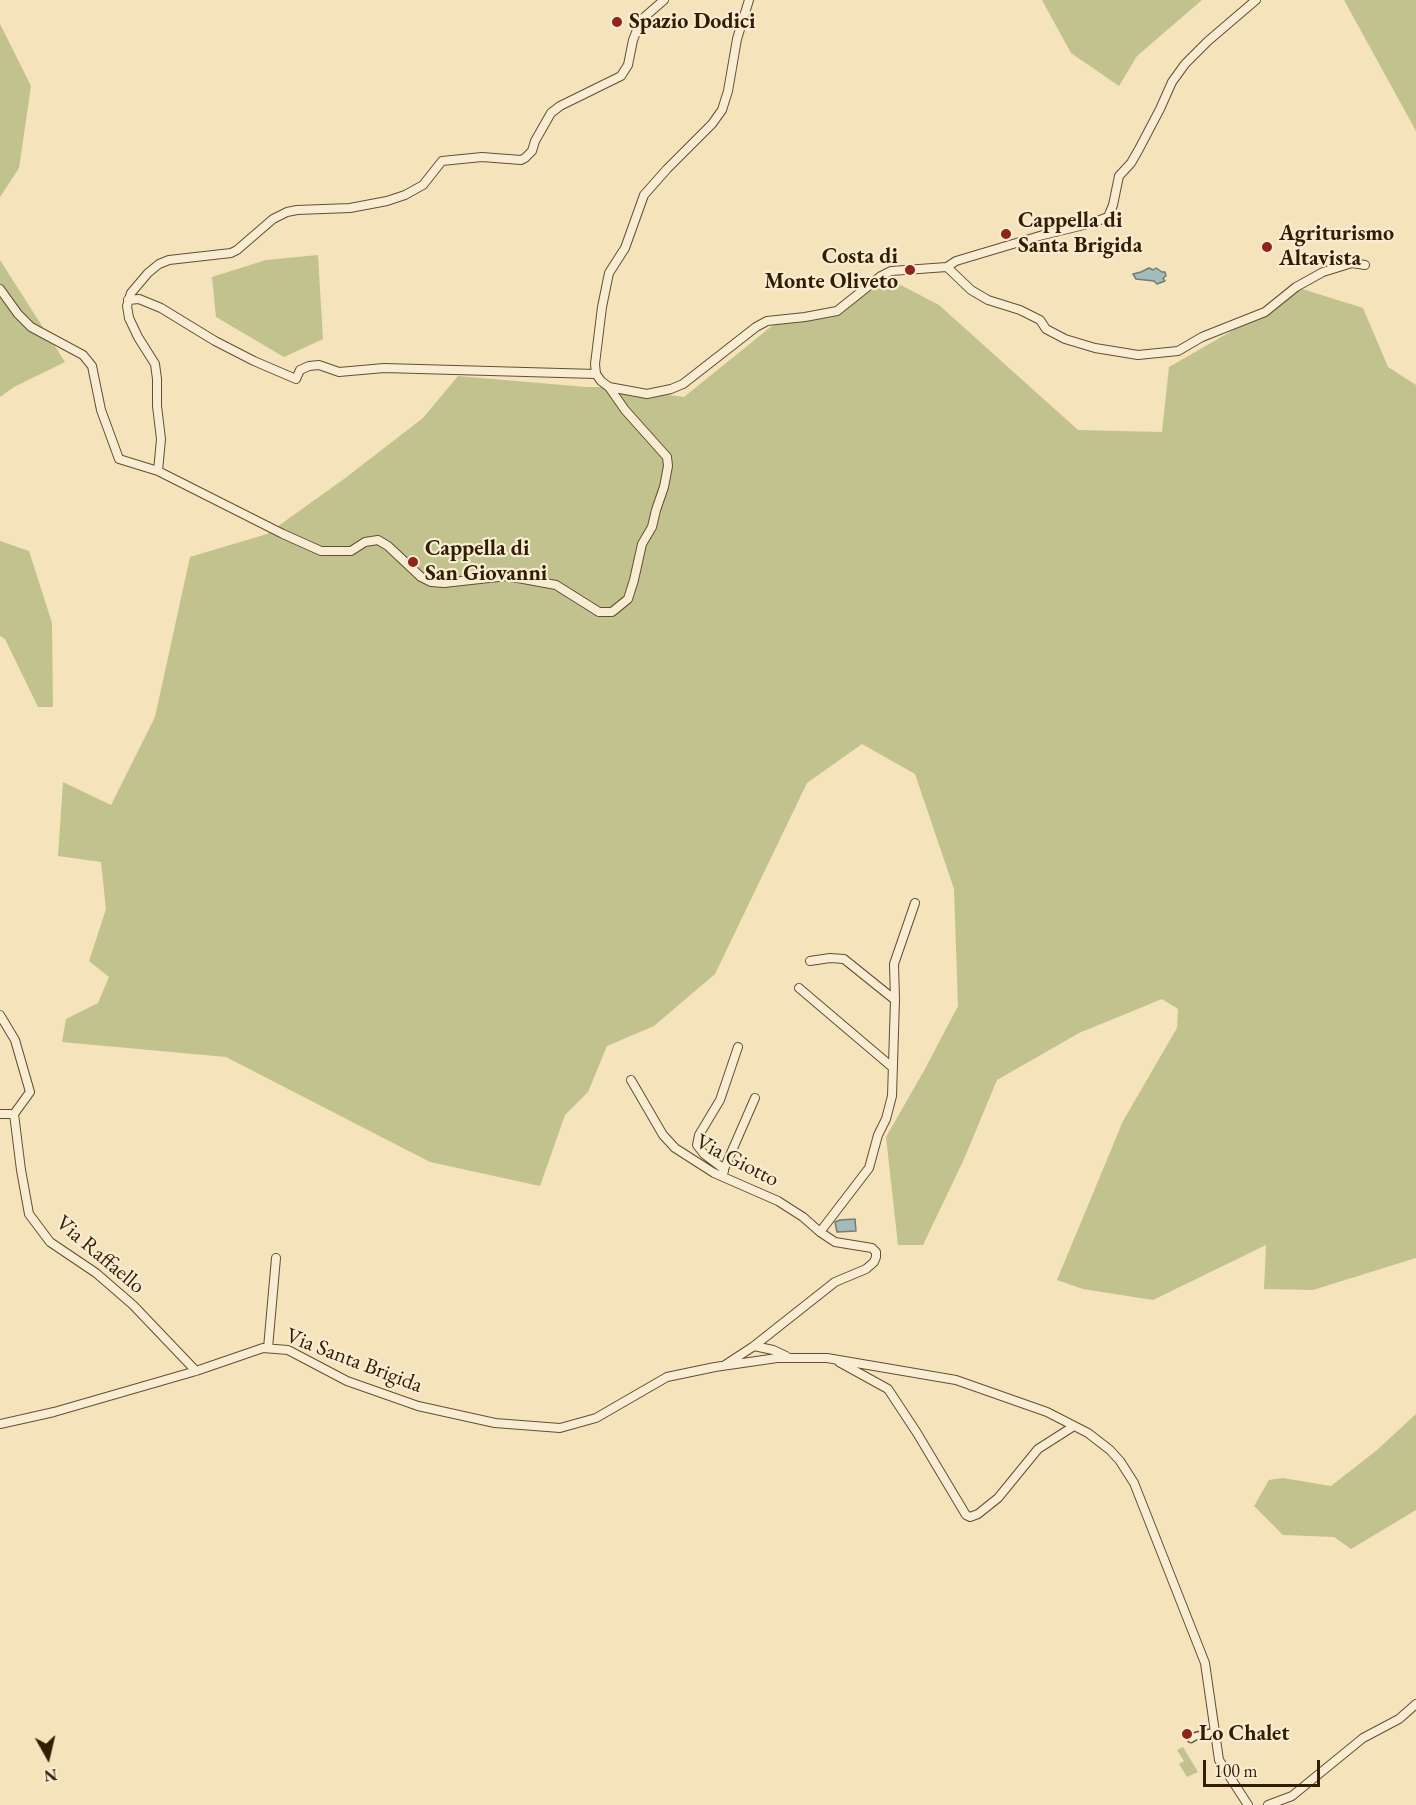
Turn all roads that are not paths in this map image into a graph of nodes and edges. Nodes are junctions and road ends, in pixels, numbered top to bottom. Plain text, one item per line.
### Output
1 (664, 0) edge
2 (748, 0) edge
3 (1256, 0) edge
4 (1365, 265) dead end
5 (947, 267) junction
6 (0, 289) edge
7 (128, 300) junction
8 (596, 374) junction
9 (609, 387) junction
10 (158, 471) junction
11 (915, 903) dead end
12 (810, 962) dead end
13 (799, 988) dead end
14 (895, 1000) junction
15 (0, 1015) edge
16 (738, 1047) dead end
17 (892, 1067) junction
18 (631, 1080) dead end
19 (755, 1098) dead end
20 (14, 1113) junction
21 (0, 1114) edge
22 (724, 1169) junction
23 (726, 1179) junction
24 (820, 1232) junction
25 (276, 1258) dead end
26 (753, 1346) junction
27 (268, 1348) junction
28 (790, 1358) junction
29 (834, 1359) junction
30 (724, 1366) junction
31 (196, 1371) junction
32 (0, 1424) edge
33 (1074, 1426) junction
34 (1416, 1704) edge
35 (1214, 1732) junction
36 (1191, 1739) dead end
37 (1248, 1805) edge
38 (1268, 1805) edge

1 - 7 street
2 - 8 street
3 - 5 street
4 - 5 street
5 - 9 street
6 - 10 street
7 - 8 street
7 - 10 street
8 - 9 street
9 - 10 street
11 - 14 street
12 - 14 street
13 - 17 street
14 - 17 street
15 - 20 street
16 - 22 street
17 - 24 street
18 - 23 street, Via Giotto
19 - 22 street
20 - 21 street
20 - 31 street, Via Raffaello
22 - 23 street
23 - 24 street, Via Giotto
24 - 26 street, Via Giotto
25 - 27 street
26 - 28 street
26 - 30 street
27 - 30 street, Via Santa Brigida
27 - 31 street, Via Santa Brigida
28 - 29 street, Via Santa Brigida
28 - 30 street, Via Santa Brigida
29 - 33 street, Via Santa Brigida
29 - 33 street, Via Santa Brigida
31 - 32 street, Via Santa Brigida
33 - 35 street
34 - 38 street
35 - 36 street
35 - 37 street

